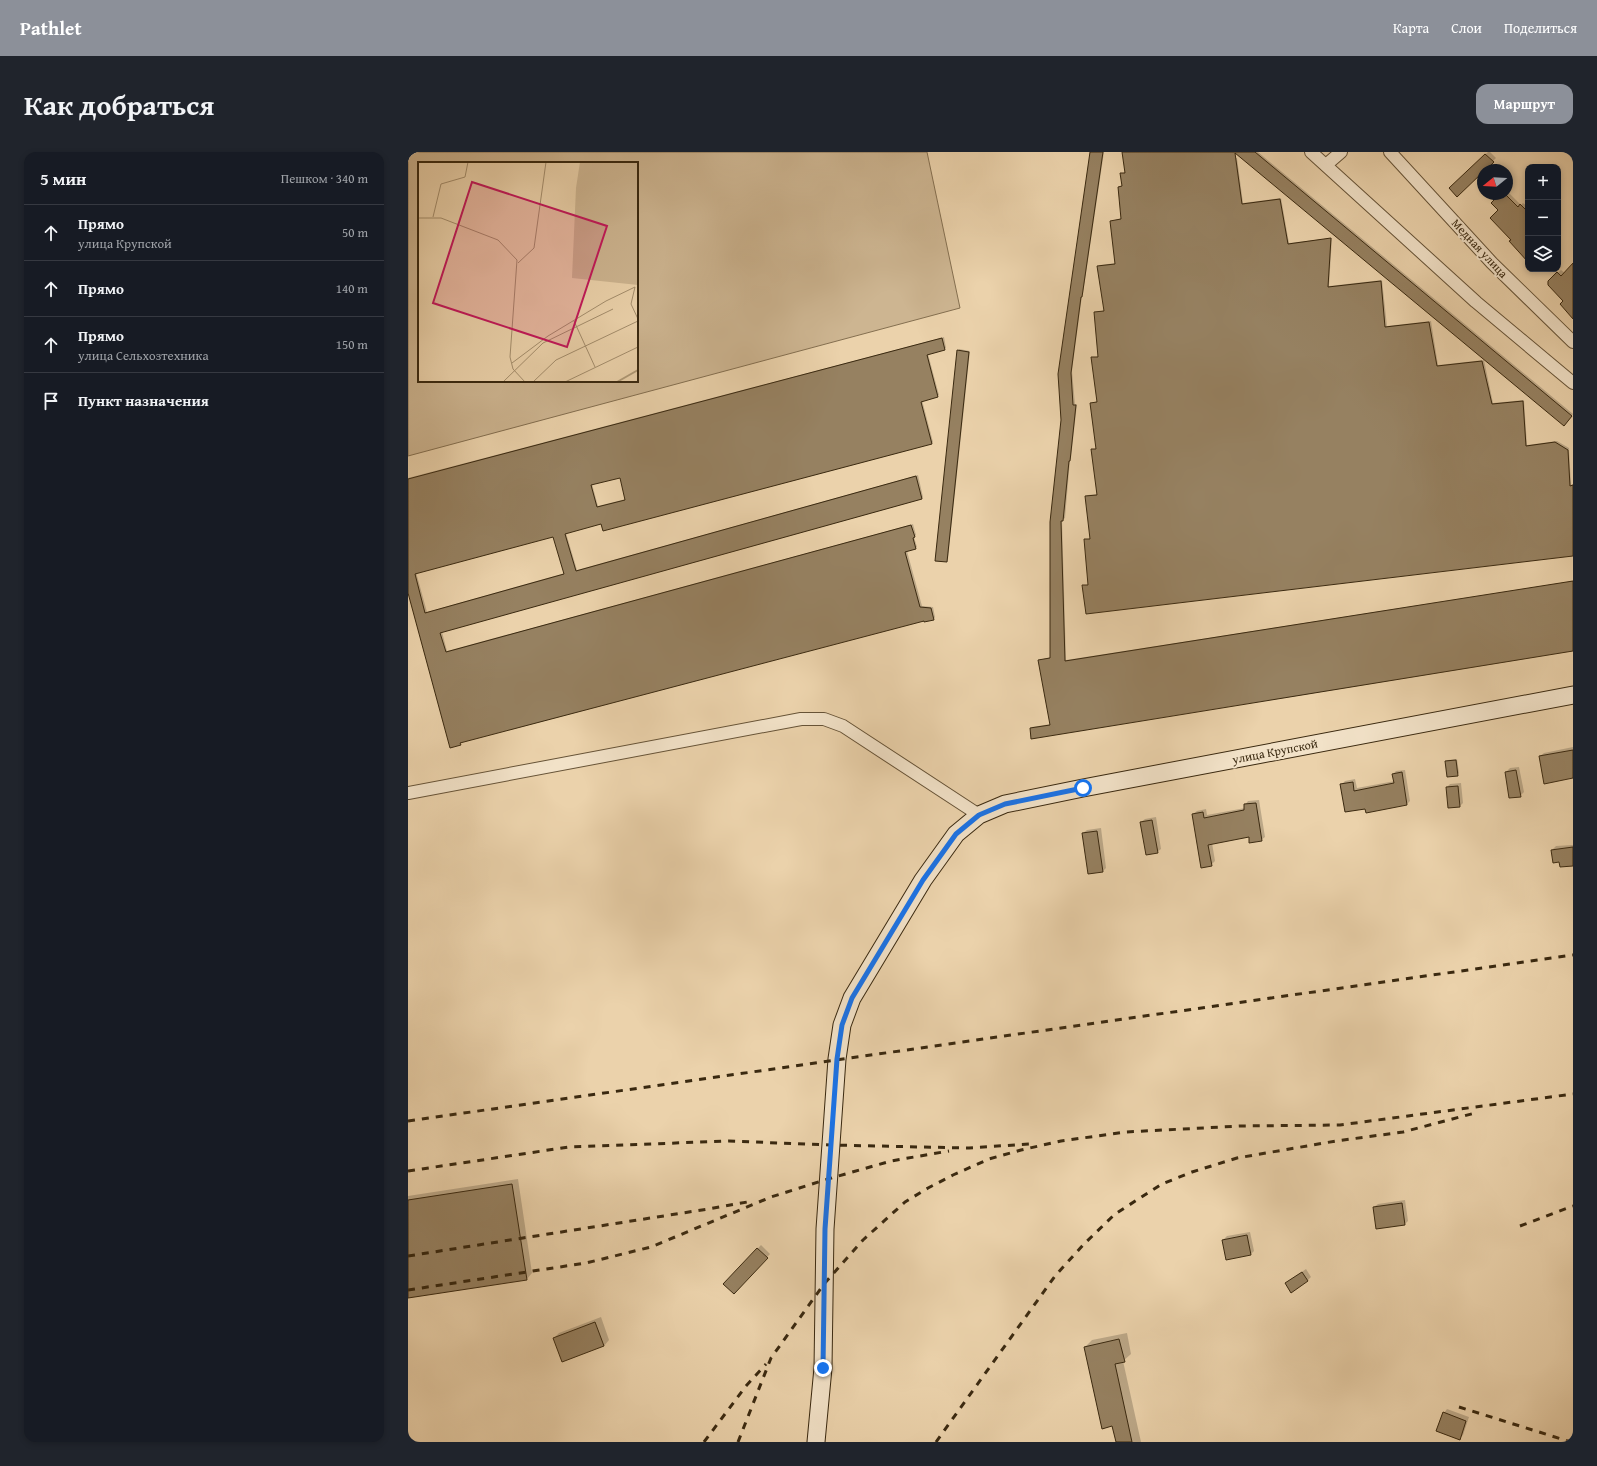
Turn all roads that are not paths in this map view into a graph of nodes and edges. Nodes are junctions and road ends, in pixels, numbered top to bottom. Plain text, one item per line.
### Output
1 (1311, 152) edge
2 (1341, 152) edge
3 (1390, 152) edge
4 (1326, 165) junction
5 (1573, 342) edge
6 (1573, 383) edge
7 (1573, 695) edge
8 (408, 793) edge
9 (979, 815) junction
10 (816, 1442) edge

1 - 4 street
2 - 4 street
3 - 5 street, Медная улица
4 - 6 street
7 - 9 main road, улица Крупской
8 - 9 street
9 - 10 main road, улица Крупской

